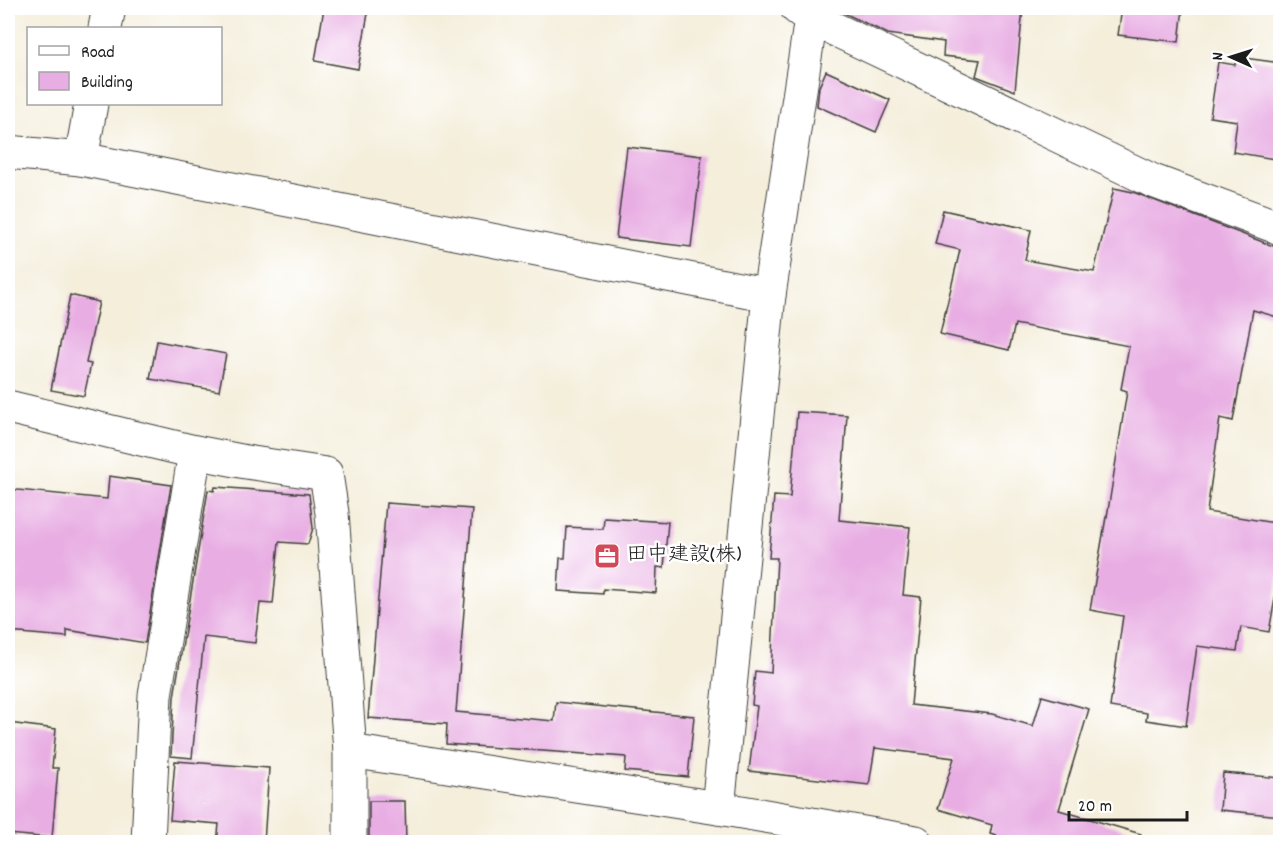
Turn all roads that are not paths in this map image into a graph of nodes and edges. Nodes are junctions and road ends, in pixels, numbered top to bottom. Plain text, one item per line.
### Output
1 (109, 8) edge
2 (804, 13) edge
3 (105, 27) edge
4 (92, 105) edge
5 (8, 152) edge
6 (81, 159) junction
7 (1281, 228) edge
8 (769, 295) junction
9 (8, 407) edge
10 (195, 452) junction
11 (350, 750) junction
12 (718, 808) junction
13 (148, 843) edge
14 (350, 843) edge
15 (916, 843) edge

1 - 3 street
2 - 7 street
2 - 8 street
4 - 6 street
5 - 6 street
6 - 8 street
8 - 12 street
9 - 10 street
10 - 11 street
10 - 13 street
11 - 12 street
11 - 14 street
12 - 15 street

